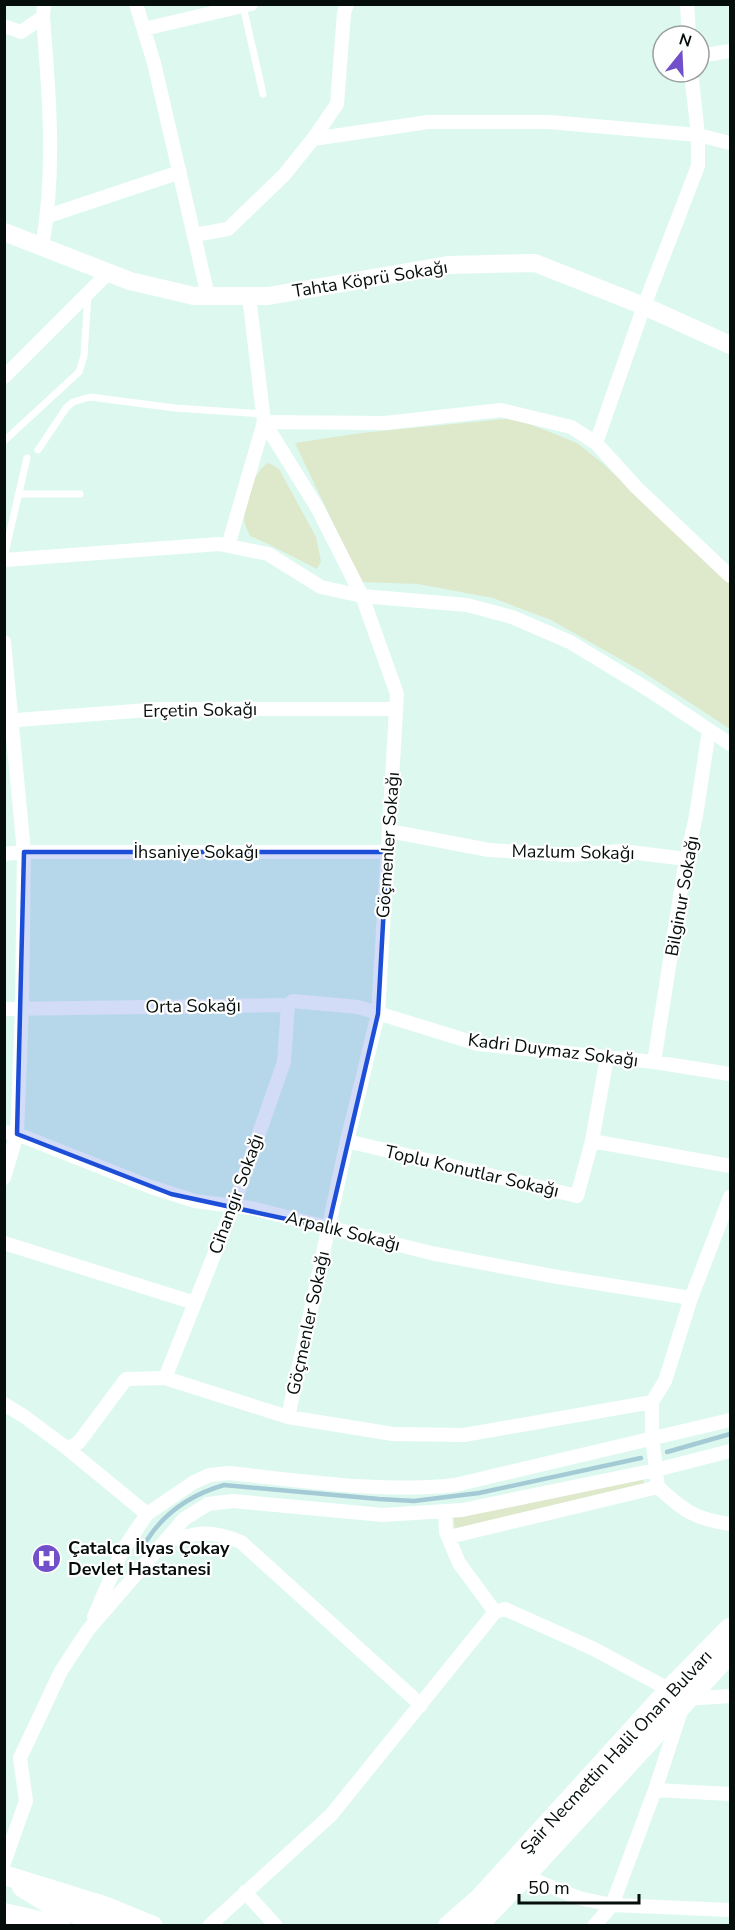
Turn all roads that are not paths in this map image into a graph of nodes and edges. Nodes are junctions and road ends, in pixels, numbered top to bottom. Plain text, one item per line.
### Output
1 (136, 4) edge
2 (347, 4) edge
3 (687, 4) edge
4 (247, 5) edge
5 (43, 11) edge
6 (688, 24) edge
7 (4, 26) edge
8 (144, 29) junction
9 (730, 51) edge
10 (711, 54) edge
11 (692, 84) edge
12 (263, 94) dead end
13 (698, 135) junction
14 (313, 139) junction
15 (730, 143) edge
16 (180, 172) junction
17 (48, 216) junction
18 (4, 232) edge
19 (194, 236) junction
20 (42, 247) junction
21 (109, 272) junction
22 (88, 292) junction
23 (208, 296) junction
24 (249, 296) junction
25 (644, 306) junction
26 (730, 345) edge
27 (4, 377) edge
28 (263, 418) junction
29 (4, 441) edge
30 (596, 443) junction
31 (38, 450) dead end
32 (27, 458) dead end
33 (18, 494) junction
34 (80, 494) dead end
35 (228, 546) junction
36 (4, 558) edge
37 (730, 576) edge
38 (362, 596) junction
39 (4, 642) edge
40 (396, 709) junction
41 (8, 721) edge
42 (708, 730) junction
43 (730, 744) edge
44 (389, 831) junction
45 (24, 852) junction
46 (387, 852) junction
47 (4, 854) edge
48 (686, 859) junction
49 (288, 1005) junction
50 (22, 1008) junction
51 (4, 1009) edge
52 (378, 1014) junction
53 (607, 1057) junction
54 (654, 1062) junction
55 (730, 1074) edge
56 (11, 1133) edge
57 (592, 1141) junction
58 (347, 1142) junction
59 (730, 1166) edge
60 (4, 1178) edge
61 (730, 1197) edge
62 (234, 1205) junction
63 (328, 1228) junction
64 (4, 1243) edge
65 (691, 1298) junction
66 (195, 1303) junction
67 (165, 1378) junction
68 (652, 1402) junction
69 (4, 1404) edge
70 (288, 1417) junction
71 (730, 1420) edge
72 (652, 1439) junction
73 (68, 1449) junction
74 (730, 1451) edge
75 (656, 1470) junction
76 (658, 1487) junction
77 (445, 1512) junction
78 (147, 1514) junction
79 (730, 1524) edge
80 (449, 1537) junction
81 (166, 1541) junction
82 (495, 1612) junction
83 (730, 1629) edge
84 (88, 1630) junction
85 (730, 1651) edge
86 (677, 1695) junction
87 (730, 1696) edge
88 (421, 1705) junction
89 (655, 1790) junction
90 (730, 1794) edge
91 (4, 1863) edge
92 (4, 1875) edge
93 (524, 1876) junction
94 (245, 1892) junction
95 (612, 1905) junction
96 (730, 1910) edge
97 (4, 1913) edge
98 (60, 1926) edge
99 (110, 1926) edge
100 (153, 1926) edge
101 (209, 1926) edge
102 (276, 1926) edge
103 (449, 1926) edge
104 (476, 1926) edge
105 (594, 1926) edge

1 - 8 street
2 - 14 street
3 - 6 street
4 - 8 street
4 - 12 lane
5 - 7 street
5 - 17 street
8 - 16 street
9 - 10 street
11 - 13 street
13 - 14 street
13 - 15 street
13 - 25 street
14 - 19 street
16 - 17 street
16 - 19 street
17 - 20 street
18 - 20 street, Tahta Köprü Sokağı
19 - 23 street
20 - 21 street, Tahta Köprü Sokağı
21 - 22 street
21 - 23 street, Tahta Köprü Sokağı
22 - 27 street
22 - 29 lane
23 - 24 street, Tahta Köprü Sokağı
24 - 25 street, Tahta Köprü Sokağı
24 - 28 street, Göçmenler Sokağı
25 - 26 street, Tahta Köprü Sokağı
25 - 30 street
28 - 30 street
28 - 31 lane
28 - 35 street
28 - 38 street, Göçmenler Sokağı
30 - 37 street
32 - 33 lane
33 - 34 lane
33 - 36 lane
35 - 36 street
35 - 38 street
38 - 40 street, Göçmenler Sokağı
38 - 42 street
39 - 41 street
40 - 41 street, Erçetin Sokağı
40 - 44 street, Göçmenler Sokağı
41 - 45 street
42 - 43 street
42 - 48 street, Bilginur Sokağı
44 - 46 street, Göçmenler Sokağı
44 - 48 street, Mazlum Sokağı
45 - 46 street, İhsaniye Sokağı
45 - 47 street, İhsaniye Sokağı
45 - 50 street
46 - 52 street, Göçmenler Sokağı
48 - 54 street, Bilginur Sokağı
49 - 50 street, Orta Sokağı
49 - 52 street, Orta Sokağı
49 - 62 street, Cihangir Sokağı
50 - 51 street, Orta Sokağı
50 - 56 street
52 - 53 street, Kadri Duymaz Sokağı
52 - 58 street, Göçmenler Sokağı
53 - 54 street, Kadri Duymaz Sokağı
53 - 57 street, Toplu Konutlar Sokağı
54 - 55 street, Kadri Duymaz Sokağı
56 - 60 street
56 - 62 street, Arpalık Sokağı
57 - 58 street, Toplu Konutlar Sokağı
57 - 59 street
58 - 63 street, Göçmenler Sokağı
61 - 65 street
62 - 63 street, Arpalık Sokağı
62 - 66 street, Cihangir Sokağı
63 - 65 street, Arpalık Sokağı
63 - 70 street, Göçmenler Sokağı
64 - 66 street
65 - 68 street
66 - 67 street, Cihangir Sokağı
67 - 70 street
67 - 73 street
68 - 70 street
68 - 72 street
69 - 73 street
71 - 72 street
72 - 75 street
72 - 78 street
73 - 78 street
74 - 75 street
75 - 76 street
75 - 77 street
76 - 79 street
76 - 80 street
77 - 80 street
77 - 81 street
78 - 84 street
80 - 82 street
81 - 84 street
81 - 88 street
82 - 86 street
82 - 88 street
83 - 86 main road, Şair Necmettin Halil Onan Bulvarı
84 - 91 street
85 - 86 main road, Şair Necmettin Halil Onan Bulvarı
86 - 87 street
86 - 89 street
86 - 93 main road, Şair Necmettin Halil Onan Bulvarı
86 - 103 main road, Şair Necmettin Halil Onan Bulvarı
88 - 94 street
89 - 90 street
89 - 95 street
92 - 99 main road
92 - 100 main road
93 - 95 street
93 - 104 main road, Şair Necmettin Halil Onan Bulvarı
94 - 101 street
94 - 102 street
95 - 96 street
95 - 105 street
97 - 98 main road

